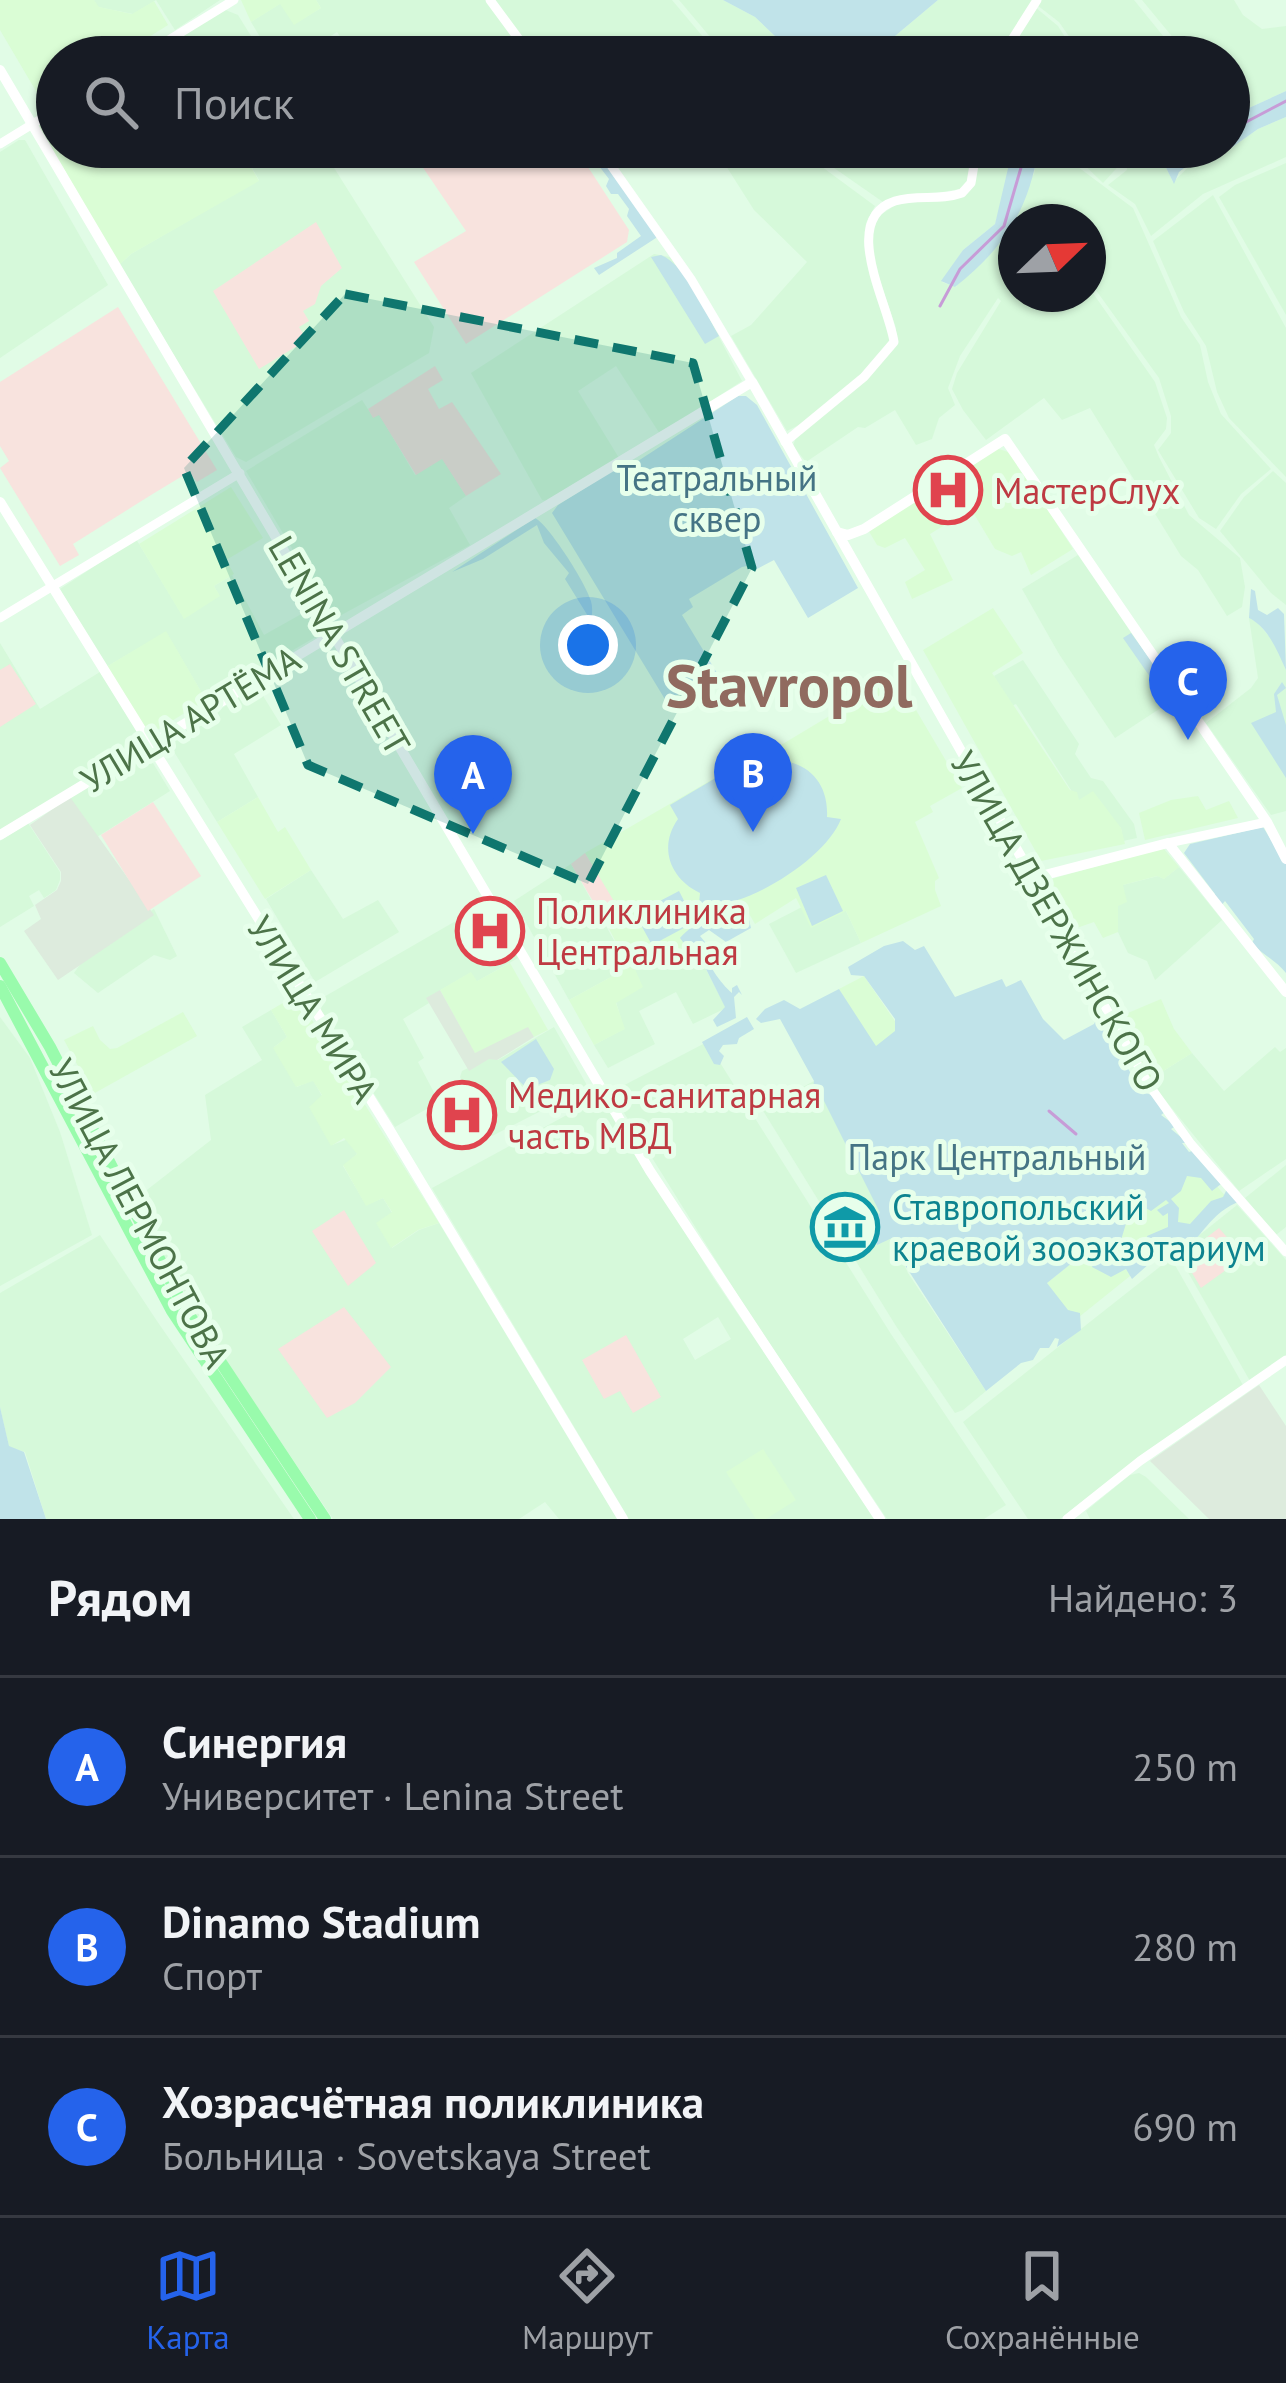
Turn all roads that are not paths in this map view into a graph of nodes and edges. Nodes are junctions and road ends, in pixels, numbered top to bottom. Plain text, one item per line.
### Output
1 (234, 0) edge
2 (490, 0) edge
3 (1037, 0) edge
4 (175, 36) edge
5 (517, 36) edge
6 (1014, 36) edge
7 (0, 70) edge
8 (36, 122) edge
9 (32, 125) junction
10 (36, 132) edge
11 (0, 144) edge
12 (58, 168) edge
13 (613, 168) edge
14 (974, 168) edge
15 (752, 382) junction
16 (784, 442) junction
17 (240, 473) junction
18 (0, 502) edge
19 (864, 529) junction
20 (834, 530) junction
21 (857, 571) junction
22 (52, 586) junction
23 (0, 618) edge
24 (334, 632) junction
25 (148, 743) junction
26 (1267, 822) junction
27 (0, 835) edge
28 (1168, 843) junction
29 (1286, 859) edge
30 (1033, 878) junction
31 (0, 962) edge
32 (0, 986) edge
33 (1286, 992) edge
34 (1286, 1252) edge
35 (1286, 1360) edge
36 (310, 1519) edge
37 (325, 1519) edge
38 (623, 1519) edge
39 (880, 1519) edge
40 (1067, 1519) edge

1 - 4 street
2 - 5 street
3 - 6 street
7 - 9 main road, LENINA STREET
8 - 9 street
9 - 10 main road, LENINA STREET
9 - 11 street
12 - 17 main road, LENINA STREET
13 - 15 street, УЛИЦА ДЗЕРЖИНСКОГО
14 - 16 street
15 - 16 main road, УЛИЦА ДЗЕРЖИНСКОГО
15 - 24 main road, УЛИЦА АРТЁМА
16 - 20 main road, УЛИЦА ДЗЕРЖИНСКОГО
17 - 22 street
17 - 24 main road, LENINA STREET
18 - 22 main road, УЛИЦА МИРА
19 - 20 main road
19 - 21 main road
19 - 26 main road
20 - 21 main road, УЛИЦА ДЗЕРЖИНСКОГО
21 - 30 main road, УЛИЦА ДЗЕРЖИНСКОГО
22 - 23 street
22 - 25 main road, УЛИЦА МИРА
24 - 25 main road, УЛИЦА АРТЁМА
24 - 39 main road, LENINA STREET
25 - 27 main road, УЛИЦА АРТЁМА
25 - 38 main road, УЛИЦА МИРА
26 - 28 street
26 - 29 main road
28 - 30 main road
28 - 33 main road
30 - 34 street, УЛИЦА ДЗЕРЖИНСКОГО
31 - 37 main road, УЛИЦА ЛЕРМОНТОВА
32 - 36 main road, УЛИЦА ЛЕРМОНТОВА
35 - 40 street

